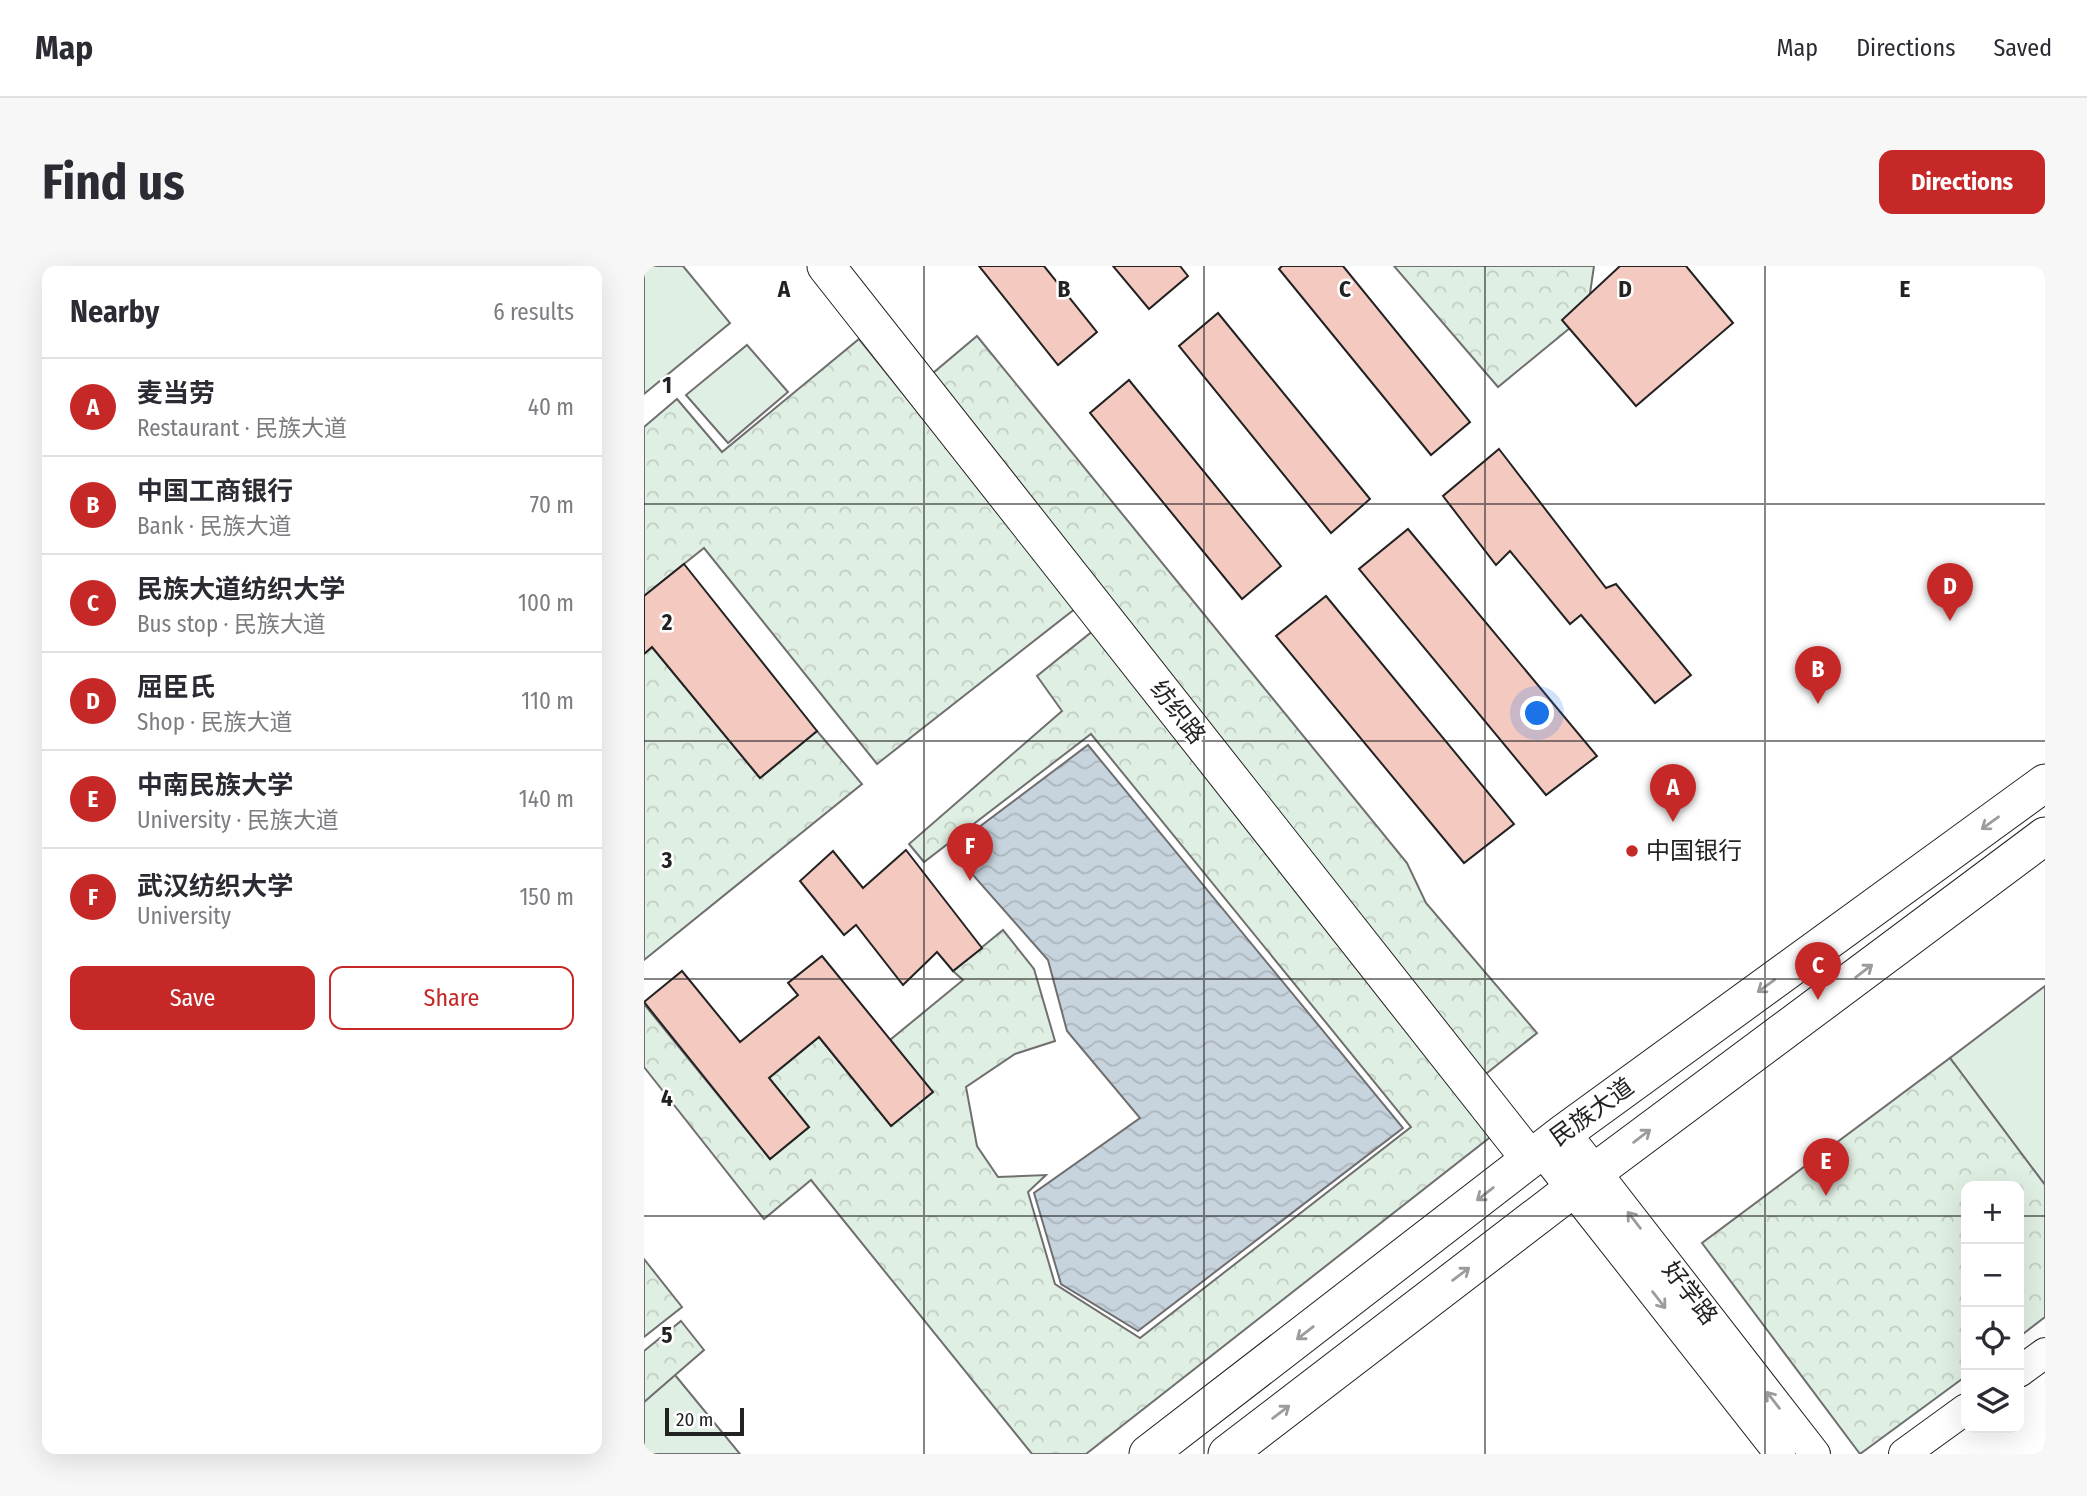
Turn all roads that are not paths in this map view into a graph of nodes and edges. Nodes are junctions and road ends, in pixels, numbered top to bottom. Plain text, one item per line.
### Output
1 (826, 266) edge
2 (2045, 783) edge
3 (2045, 836) edge
4 (1545, 1147) junction
5 (1584, 1180) junction
6 (2045, 1353) edge
7 (2022, 1370) edge
8 (1961, 1413) edge
9 (1148, 1454) edge
10 (1227, 1454) edge
11 (1780, 1454) edge
12 (1815, 1454) edge
13 (1904, 1454) edge

1 - 4 main road, 纺织路
2 -> 4 main road, 民族大道
5 -> 3 main road, 民族大道
4 - 5 street, 好学路
4 -> 9 main road, 民族大道
10 -> 5 main road, 民族大道
5 -> 11 street, 好学路
12 -> 5 street, 好学路
6 - 7 street
8 - 13 street

